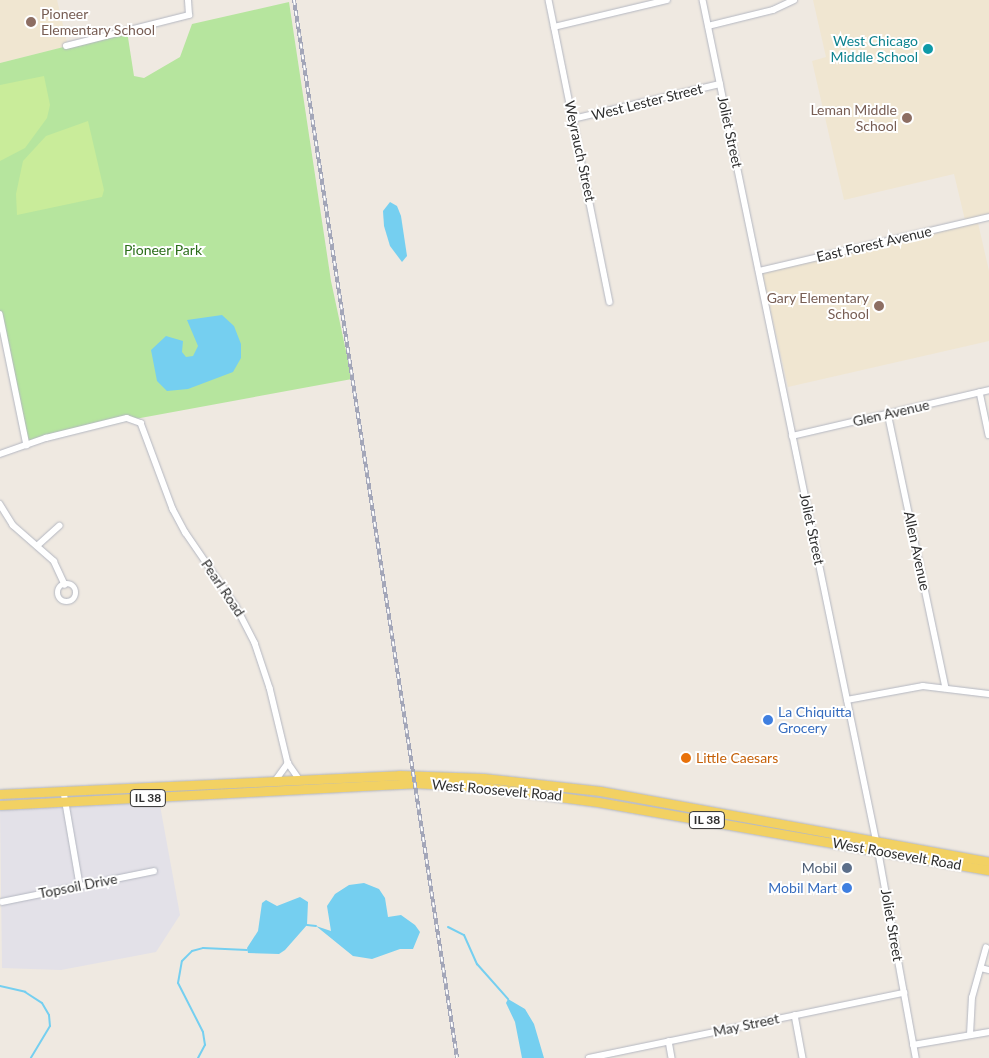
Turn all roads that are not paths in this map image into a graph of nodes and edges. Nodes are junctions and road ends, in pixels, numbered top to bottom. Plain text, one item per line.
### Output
1 (188, 0) edge
2 (549, 0) edge
3 (667, 0) edge
4 (703, 0) edge
5 (794, 0) edge
6 (708, 26) junction
7 (554, 27) junction
8 (66, 46) dead end
9 (720, 84) junction
10 (573, 119) junction
11 (989, 218) edge
12 (759, 271) junction
13 (610, 302) dead end
14 (0, 314) edge
15 (989, 390) edge
16 (980, 392) junction
17 (888, 413) junction
18 (989, 434) edge
19 (792, 436) junction
20 (27, 445) junction
21 (0, 454) edge
22 (0, 504) edge
23 (59, 526) dead end
24 (37, 546) junction
25 (65, 585) dead end
26 (946, 688) junction
27 (989, 694) edge
28 (847, 700) junction
29 (288, 764) junction
30 (299, 780) junction
31 (275, 781) junction
32 (64, 792) junction
33 (0, 794) edge
34 (66, 803) junction
35 (0, 805) edge
36 (877, 844) junction
37 (989, 862) edge
38 (989, 870) edge
39 (154, 872) dead end
40 (80, 885) junction
41 (2, 902) dead end
42 (986, 948) dead end
43 (980, 968) junction
44 (989, 970) edge
45 (904, 993) junction
46 (795, 1015) junction
47 (989, 1032) edge
48 (970, 1035) junction
49 (669, 1041) junction
50 (913, 1045) junction
51 (590, 1058) edge
52 (672, 1058) edge
53 (803, 1058) edge
54 (916, 1058) edge

1 - 8 street
2 - 7 street, Weyrauch Street
3 - 7 street
4 - 6 street, Joliet Street
5 - 6 street
6 - 9 street, Joliet Street
7 - 10 street, Weyrauch Street
9 - 10 street, West Lester Street
9 - 12 street, Joliet Street
10 - 13 street, Weyrauch Street
11 - 12 street, East Forest Avenue
12 - 19 street, Joliet Street
14 - 20 street
15 - 16 street, Glen Avenue
16 - 17 street, Glen Avenue
16 - 18 street
17 - 19 street, Glen Avenue
17 - 26 street, Allen Avenue
19 - 28 street, Joliet Street
20 - 21 street
20 - 29 street, Pearl Road
22 - 24 street
23 - 24 street
24 - 25 street
26 - 27 street
26 - 28 street
28 - 36 street, Joliet Street
29 - 30 street, Pearl Road
29 - 31 street
30 - 31 main road, West Roosevelt Road / IL 38
30 - 36 main road, West Roosevelt Road / IL 38
31 - 32 main road, West Roosevelt Road / IL 38
32 - 33 main road, West Roosevelt Road / IL 38
32 - 34 street
34 - 35 main road, West Roosevelt Road / IL 38
34 - 36 main road, West Roosevelt Road / IL 38
34 - 40 street
36 - 37 main road, West Roosevelt Road / IL 38
36 - 38 main road, West Roosevelt Road / IL 38
36 - 45 street, Joliet Street
39 - 40 street, Topsoil Drive
40 - 41 street, Topsoil Drive
42 - 43 street
43 - 44 street
43 - 48 street
45 - 46 street, May Street
45 - 50 street, Joliet Street
46 - 49 street, May Street
46 - 53 street
47 - 48 street
48 - 50 street
49 - 51 street, May Street
49 - 52 street
50 - 54 street, Joliet Street

